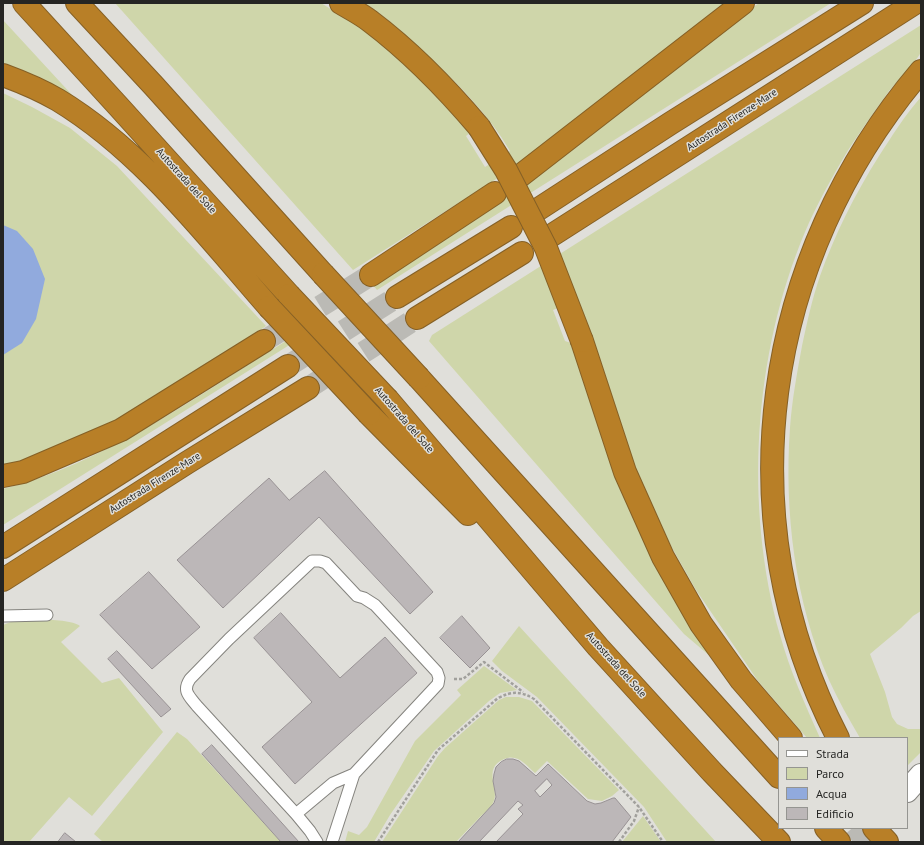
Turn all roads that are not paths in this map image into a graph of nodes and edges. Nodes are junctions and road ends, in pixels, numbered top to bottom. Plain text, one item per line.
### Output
1 (24, 3) edge
2 (77, 3) edge
3 (341, 3) edge
4 (743, 3) edge
5 (862, 3) edge
6 (915, 3) edge
7 (921, 71) edge
8 (3, 75) edge
9 (520, 176) dead end
10 (495, 193) dead end
11 (537, 210) dead end
12 (511, 227) dead end
13 (549, 237) dead end
14 (522, 252) dead end
15 (371, 275) tunnel mouth
16 (397, 297) tunnel mouth
17 (418, 318) tunnel mouth
18 (264, 341) tunnel mouth
19 (288, 366) tunnel mouth
20 (308, 388) tunnel mouth
21 (3, 476) edge
22 (3, 547) edge
23 (3, 580) edge
24 (47, 614) dead end
25 (3, 616) edge
26 (598, 647) junction
27 (790, 737) edge
28 (838, 737) edge
29 (712, 772) junction
30 (354, 774) junction
31 (921, 775) edge
32 (778, 776) edge
33 (908, 790) edge
34 (296, 814) junction
35 (827, 829) edge
36 (875, 829) edge
37 (894, 829) edge
38 (316, 842) edge
39 (332, 842) edge
40 (769, 842) edge
41 (779, 842) edge
42 (839, 842) edge
43 (887, 842) edge
44 (903, 842) edge

1 - 26 highway, Autostrada del Sole, bridge
2 - 32 highway, bridge
3 - 27 highway, bridge
4 - 9 highway
5 - 11 highway
6 - 13 highway, Autostrada Firenze-Mare
7 - 28 highway
8 - 26 highway, bridge
10 - 15 highway
12 - 16 highway
14 - 17 highway
18 - 21 highway
19 - 22 highway
20 - 23 highway, Autostrada Firenze-Mare
24 - 25 lane
26 - 29 highway, Autostrada del Sole
29 - 40 highway
29 - 41 highway, Autostrada del Sole
30 - 34 lane
30 - 34 lane
30 - 39 lane
31 - 33 street
34 - 38 lane
35 - 42 highway
36 - 43 highway
37 - 44 highway

